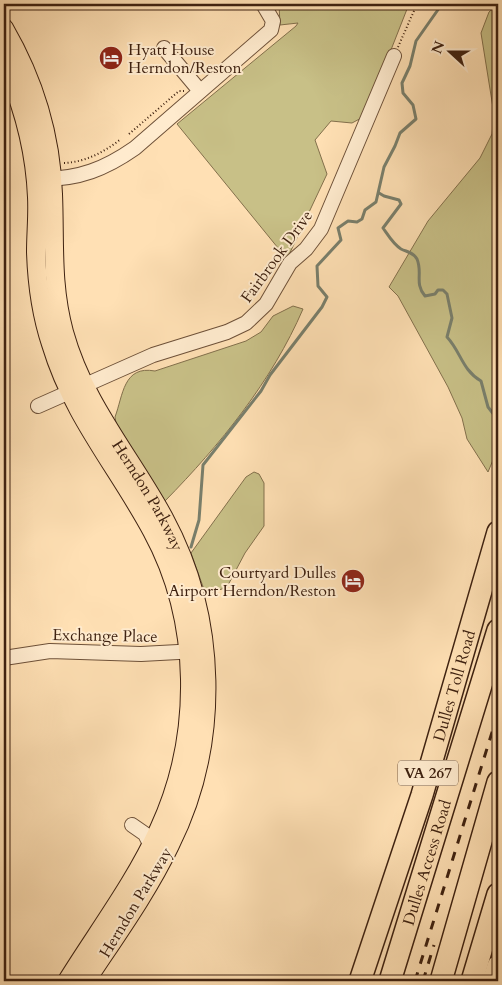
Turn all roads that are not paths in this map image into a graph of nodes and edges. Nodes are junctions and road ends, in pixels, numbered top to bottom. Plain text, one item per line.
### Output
1 (263, 4) edge
2 (4, 28) edge
3 (164, 48) dead end
4 (394, 56) road end
5 (4, 63) edge
6 (195, 91) junction
7 (44, 179) junction
8 (76, 390) junction
9 (38, 406) dead end
10 (498, 532) edge
11 (498, 630) edge
12 (197, 651) junction
13 (4, 658) edge
14 (498, 782) edge
15 (132, 825) dead end
16 (150, 846) junction
17 (498, 894) edge
18 (498, 966) edge
19 (87, 970) edge
20 (66, 981) edge
21 (360, 981) edge
22 (390, 981) edge
23 (441, 981) edge
24 (472, 981) edge
25 (493, 981) edge

1 - 6 street
2 - 7 main road, Herndon Parkway
3 - 6 street
4 - 8 street, Fairbrook Drive
5 - 7 main road, Herndon Parkway
6 - 7 street
7 - 8 main road, Herndon Parkway
8 - 9 street, Fairbrook Drive
8 - 12 main road, Herndon Parkway
10 - 21 highway, Dulles Toll Road / VA 267
11 - 22 highway, Dulles Access Road
12 - 13 street, Exchange Place
12 - 16 main road, Herndon Parkway
12 - 19 main road, Herndon Parkway
14 - 23 highway
15 - 16 street
16 - 19 main road, Herndon Parkway
17 - 24 highway
18 - 25 highway
19 - 20 main road, Herndon Parkway

